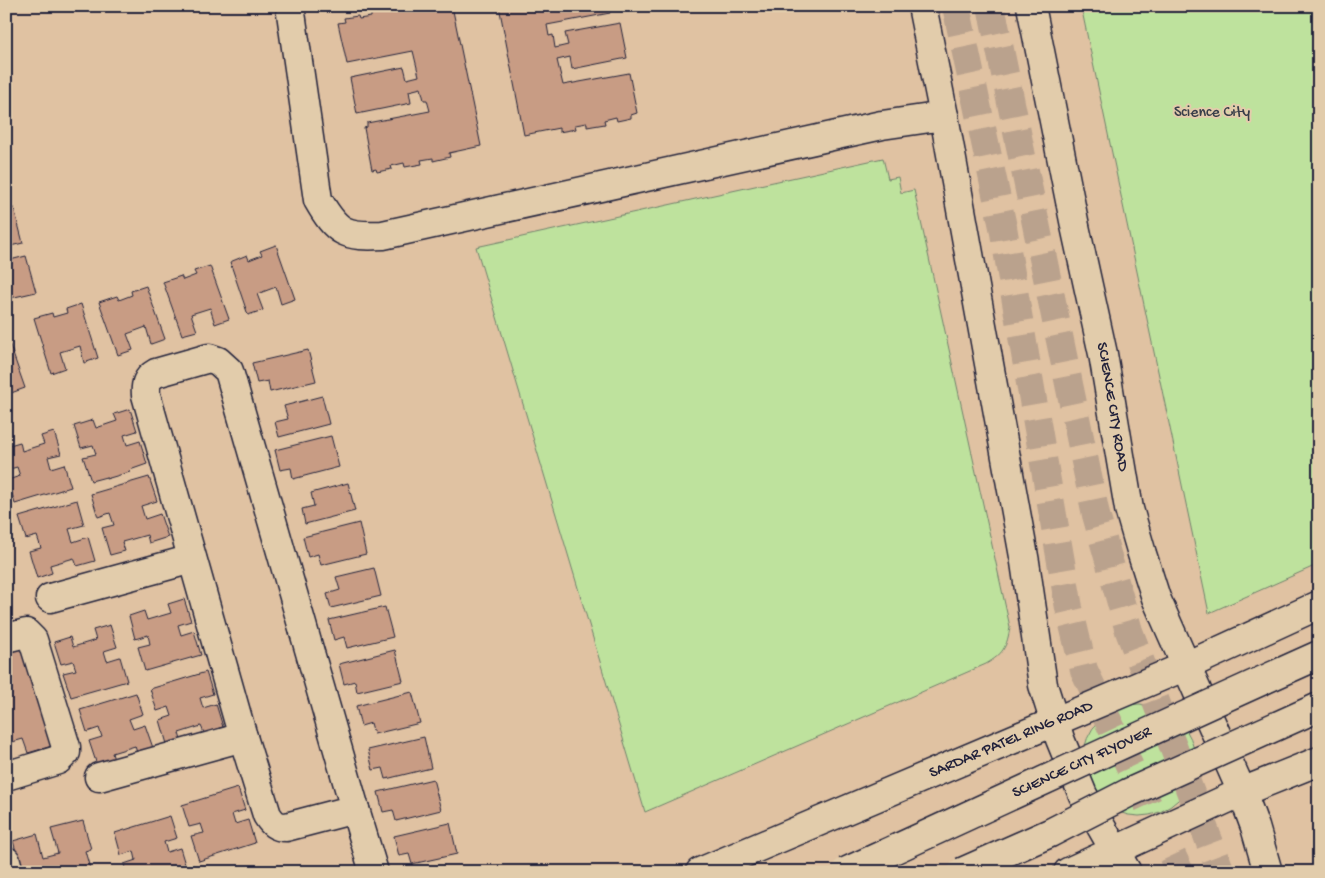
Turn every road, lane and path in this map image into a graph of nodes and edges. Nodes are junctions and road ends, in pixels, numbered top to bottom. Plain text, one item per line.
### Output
1 (922, 6) edge
2 (1031, 6) edge
3 (293, 7) edge
4 (944, 116) junction
5 (192, 558) junction
6 (50, 598) dead end
7 (1319, 606) edge
8 (6, 638) edge
9 (1319, 655) edge
10 (1186, 666) junction
11 (1319, 707) edge
12 (1054, 722) junction
13 (243, 737) junction
14 (1319, 761) edge
15 (6, 776) edge
16 (99, 778) dead end
17 (1242, 792) junction
18 (355, 809) junction
19 (6, 861) edge
20 (1121, 861) edge
21 (9, 872) edge
22 (374, 872) edge
23 (700, 872) edge
24 (846, 872) edge
25 (962, 872) edge
26 (1068, 872) edge
27 (1268, 872) edge

1 - 4 main road
2 - 10 main road, SCIENCE CITY ROAD
3 - 4 main road
4 - 12 main road
5 - 6 main road
5 - 13 main road
5 - 18 main road
7 - 10 main road, SARDAR PATEL RING ROAD
8 - 15 main road
9 - 24 main road, SCIENCE CITY FLYOVER, bridge
10 - 12 main road, SARDAR PATEL RING ROAD
10 - 17 main road, SCIENCE CITY ROAD
11 - 25 main road, bridge
12 - 20 main road
12 - 23 main road, SARDAR PATEL RING ROAD
13 - 16 main road
13 - 18 main road
14 - 17 main road
17 - 20 main road
17 - 27 main road, SCIENCE CITY ROAD
18 - 22 main road
19 - 21 main road
20 - 26 main road

